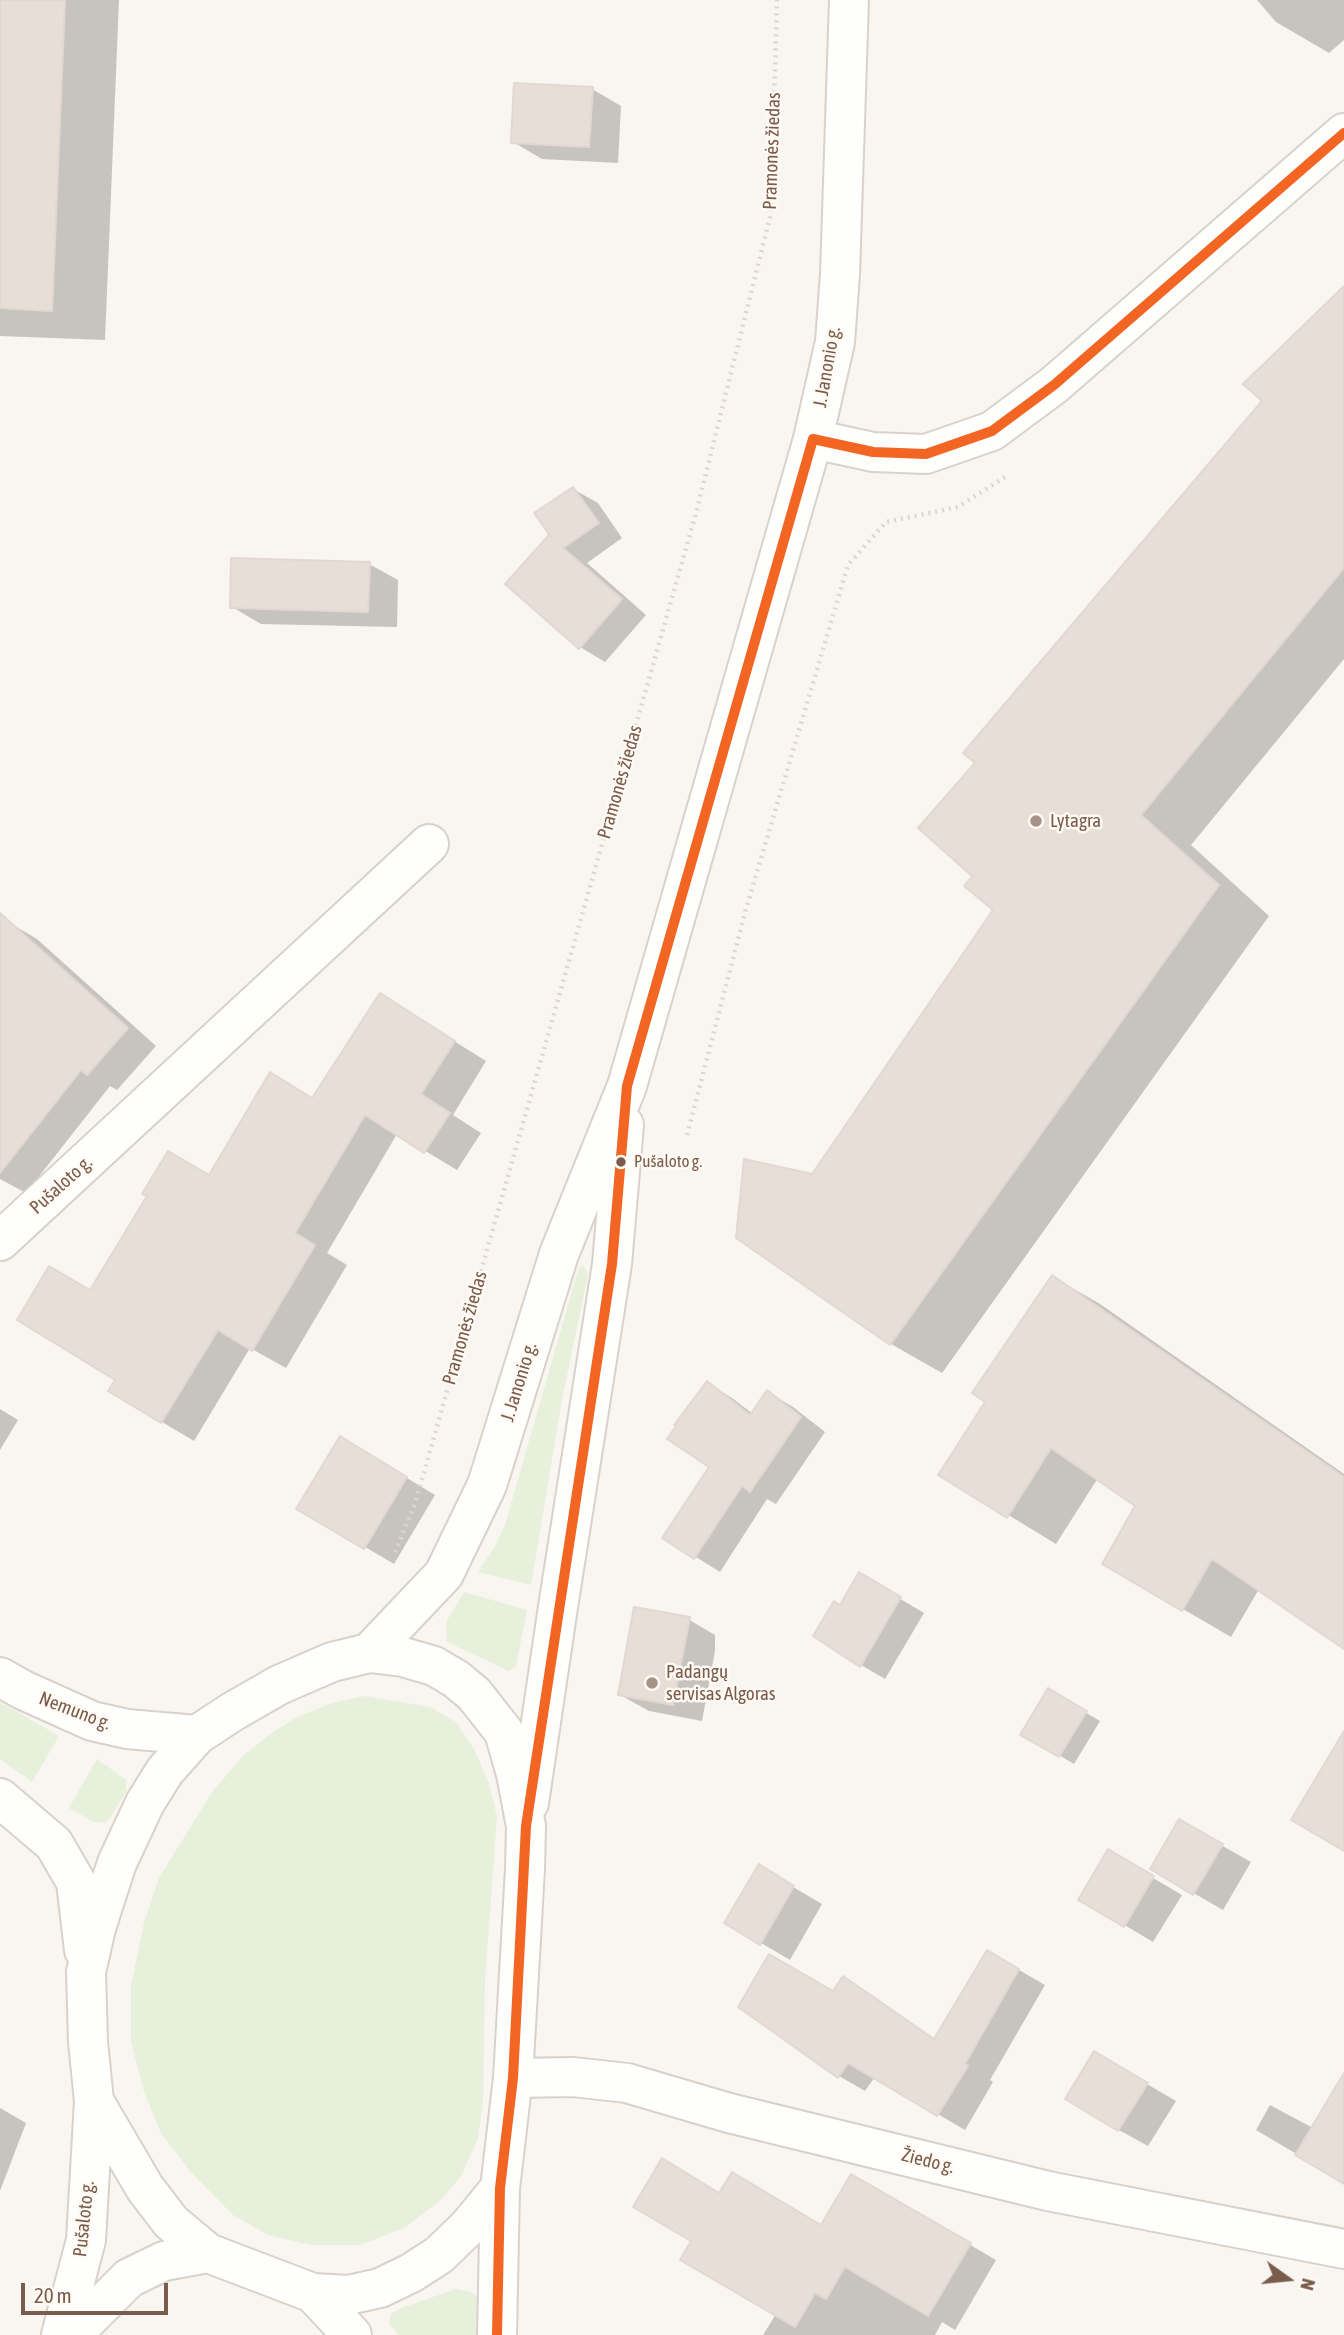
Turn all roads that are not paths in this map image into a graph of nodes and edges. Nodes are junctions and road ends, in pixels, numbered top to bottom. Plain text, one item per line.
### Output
1 (849, 0) edge
2 (1344, 133) edge
3 (813, 439) junction
4 (429, 844) dead end
5 (627, 1086) junction
6 (0, 1241) edge
7 (369, 1653) junction
8 (0, 1677) edge
9 (197, 1735) junction
10 (0, 1798) edge
11 (526, 1826) junction
12 (86, 1972) junction
13 (513, 2078) junction
14 (94, 2101) junction
15 (500, 2188) junction
16 (1344, 2249) edge
17 (208, 2253) junction
18 (313, 2293) junction
19 (61, 2335) edge
20 (72, 2335) edge
21 (352, 2335) edge
22 (497, 2335) edge

1 - 3 main road, J. Janonio g.
2 - 3 main road
3 - 5 main road, J. Janonio g.
4 - 6 main road, Pušaloto g.
5 - 7 main road, J. Janonio g.
5 - 11 main road, J. Janonio g.
7 - 9 main road
7 - 11 main road
8 - 9 main road, Nemuno g.
9 - 12 main road
10 - 12 main road
11 - 13 main road
12 - 14 main road, Pušaloto g.
13 - 15 main road
13 - 16 main road, Žiedo g.
14 - 17 main road
14 - 19 main road, Pušaloto g.
15 - 18 main road
15 - 22 main road
17 - 18 main road
17 - 20 main road
18 - 21 main road

